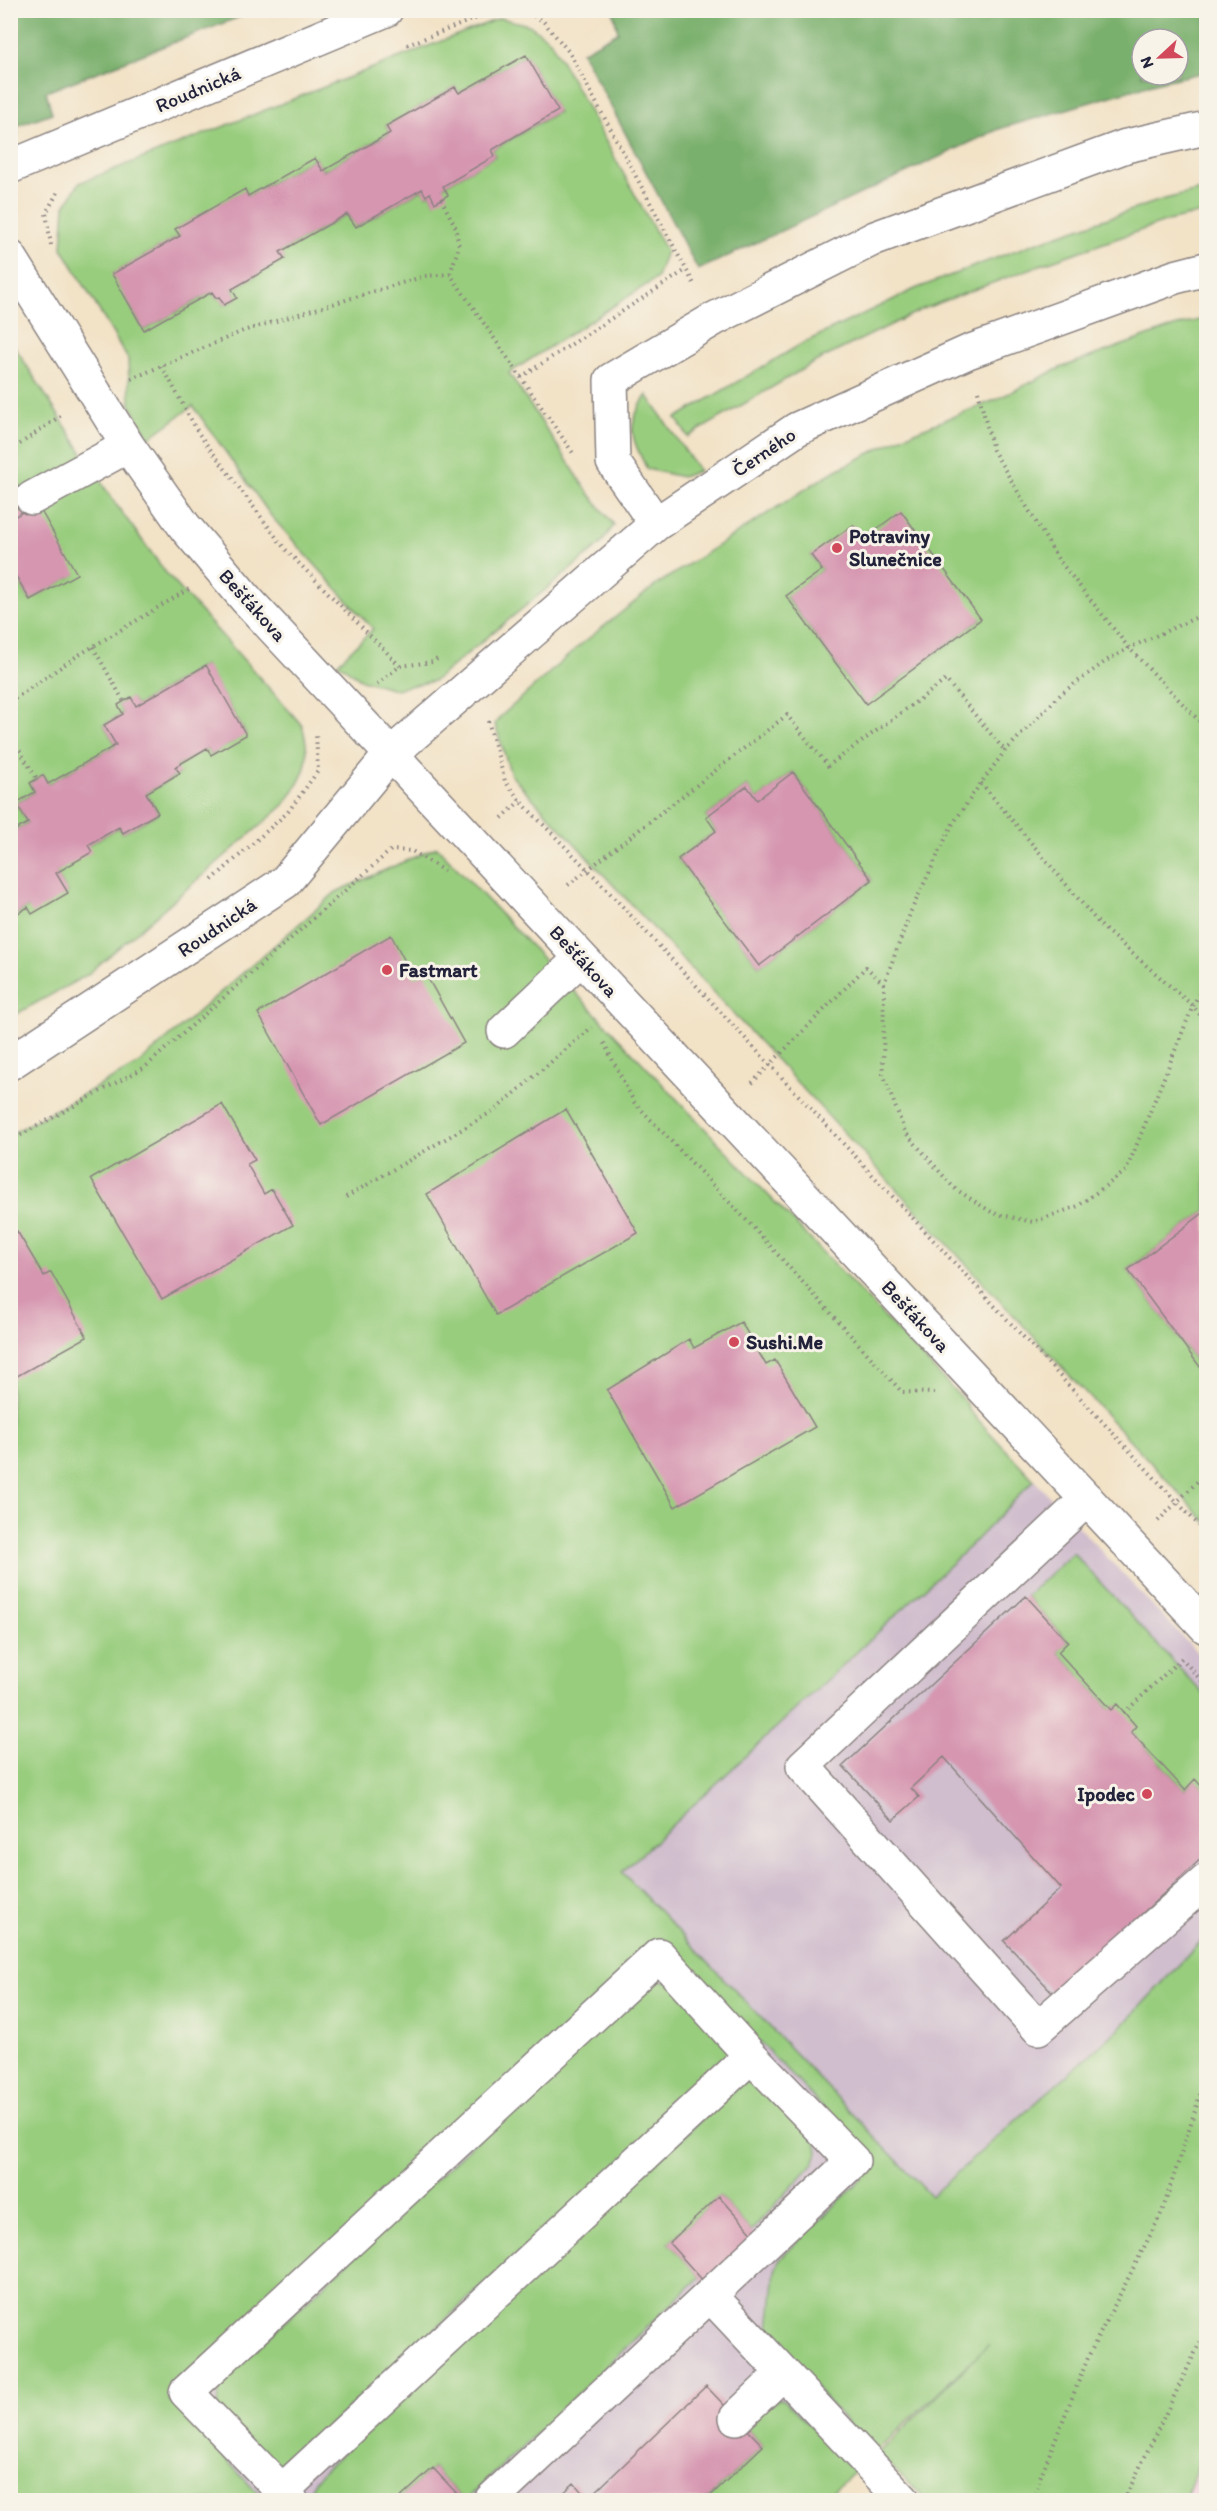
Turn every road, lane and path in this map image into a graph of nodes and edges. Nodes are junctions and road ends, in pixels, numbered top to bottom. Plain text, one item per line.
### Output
1 (386, 10) edge
2 (506, 10) edge
3 (523, 10) edge
4 (401, 47) dead end
5 (1206, 128) edge
6 (10, 167) edge
7 (59, 188) dead end
8 (441, 199) dead end
9 (51, 248) dead end
10 (10, 257) edge
11 (1206, 269) edge
12 (686, 270) junction
13 (450, 274) junction
14 (714, 319) junction
15 (968, 352) junction
16 (162, 366) junction
17 (521, 377) junction
18 (96, 394) junction
19 (128, 447) junction
20 (10, 451) edge
21 (575, 456) dead end
22 (32, 498) dead end
23 (656, 525) junction
24 (196, 596) dead end
25 (1206, 614) edge
26 (93, 646) junction
27 (1129, 648) junction
28 (442, 654) dead end
29 (434, 662) junction
30 (400, 666) junction
31 (463, 692) junction
32 (10, 702) edge
33 (124, 702) dead end
34 (348, 708) junction
35 (312, 727) dead end
36 (1206, 728) edge
37 (10, 735) edge
38 (316, 735) junction
39 (1005, 752) junction
40 (391, 754) junction
41 (37, 779) dead end
42 (981, 783) junction
43 (520, 801) junction
44 (495, 824) dead end
45 (587, 870) junction
46 (445, 872) dead end
47 (208, 884) dead end
48 (537, 910) junction
49 (581, 958) junction
50 (1206, 980) edge
51 (884, 984) junction
52 (1193, 1006) junction
53 (1206, 1022) edge
54 (504, 1031) dead end
55 (10, 1063) edge
56 (770, 1065) junction
57 (724, 1111) junction
58 (10, 1141) edge
59 (346, 1197) dead end
60 (935, 1394) dead end
61 (1206, 1473) edge
62 (1087, 1499) junction
63 (1177, 1502) junction
64 (1206, 1533) edge
65 (1132, 1547) junction
66 (1206, 1627) edge
67 (1174, 1650) dead end
68 (1182, 1658) junction
69 (1206, 1686) edge
70 (1124, 1713) dead end
71 (1206, 1881) edge
72 (751, 2056) junction
73 (1206, 2078) edge
74 (710, 2295) junction
75 (1206, 2330) edge
76 (782, 2374) junction
77 (736, 2418) dead end
78 (287, 2496) edge
79 (490, 2500) edge
80 (903, 2500) edge
81 (1035, 2500) edge
82 (1124, 2500) edge

1 - 6 street, Roudnická
2 - 4 path
3 - 12 path
5 - 14 street
7 - 9 path
8 - 13 path
10 - 18 street, Bešťákova
11 - 15 street, Černého
12 - 14 path
12 - 17 path
13 - 16 path
13 - 17 path
14 - 23 street
15 - 23 street, Černého
15 - 27 path
16 - 18 path
16 - 30 path
17 - 21 path
18 - 19 street, Bešťákova
18 - 20 path
19 - 22 street
19 - 34 street, Bešťákova
23 - 31 street, Černého
24 - 26 path
25 - 27 path
26 - 32 path
26 - 33 path
27 - 36 path
27 - 39 path
28 - 29 path
29 - 30 path
29 - 31 path
30 - 34 path
31 - 40 street, Černého
31 - 43 path
34 - 38 path
34 - 40 street, Bešťákova
35 - 38 path
37 - 41 path
38 - 47 path
39 - 42 path
39 - 45 path
40 - 48 street, Bešťákova
40 - 55 street, Roudnická
42 - 51 path
42 - 52 path
43 - 44 path
43 - 45 path
45 - 48 path
45 - 56 path
46 - 58 path
48 - 49 street, Bešťákova
49 - 54 street
49 - 57 street, Bešťákova
50 - 52 path
51 - 52 path
51 - 56 path
52 - 53 path
56 - 57 path
56 - 63 path
57 - 62 street, Bešťákova
59 - 60 path
61 - 63 path
62 - 65 street, Bešťákova
62 - 71 street
63 - 64 path
63 - 65 path
65 - 66 street, Bešťákova
67 - 68 path
68 - 69 path
68 - 70 path
72 - 74 street
72 - 78 street
72 - 78 street
73 - 81 path
74 - 76 street
74 - 79 street
75 - 82 path
76 - 77 street
76 - 80 street

